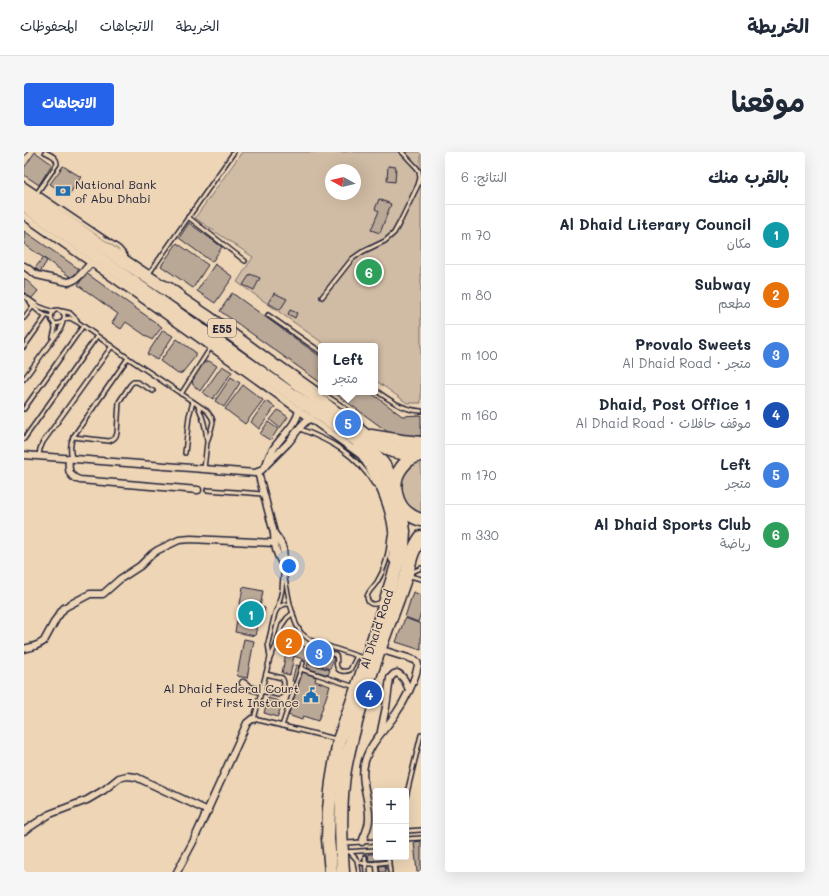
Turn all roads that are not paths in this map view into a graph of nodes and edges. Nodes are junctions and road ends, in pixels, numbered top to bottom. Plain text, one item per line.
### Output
1 (45, 152) edge
2 (234, 152) edge
3 (402, 152) edge
4 (24, 184) edge
5 (24, 192) edge
6 (37, 193) junction
7 (24, 205) edge
8 (24, 216) edge
9 (188, 217) junction
10 (245, 261) dead end
11 (91, 263) junction
12 (128, 264) junction
13 (24, 266) edge
14 (147, 276) junction
15 (183, 294) dead end
16 (24, 296) edge
17 (322, 297) dead end
18 (29, 300) junction
19 (33, 306) junction
20 (62, 311) junction
21 (53, 312) junction
22 (268, 315) dead end
23 (46, 316) junction
24 (51, 317) junction
25 (24, 318) edge
26 (63, 321) junction
27 (54, 323) junction
28 (79, 323) junction
29 (83, 326) junction
30 (98, 336) junction
31 (52, 341) junction
32 (112, 346) junction
33 (211, 347) junction
34 (24, 348) edge
35 (318, 350) edge
36 (128, 358) junction
37 (277, 361) dead end
38 (24, 379) edge
39 (318, 390) edge
40 (153, 391) dead end
41 (378, 392) edge
42 (181, 394) junction
43 (325, 395) edge
44 (193, 402) junction
45 (197, 405) junction
46 (24, 409) edge
47 (298, 410) junction
48 (421, 411) edge
49 (311, 418) junction
50 (295, 426) junction
51 (73, 437) junction
52 (354, 438) junction
53 (24, 439) edge
54 (207, 442) junction
55 (421, 443) edge
56 (185, 453) dead end
57 (421, 454) edge
58 (24, 455) edge
59 (40, 456) junction
60 (70, 458) junction
61 (204, 469) junction
62 (258, 472) junction
63 (377, 488) dead end
64 (395, 489) junction
65 (198, 490) dead end
66 (207, 490) dead end
67 (264, 494) junction
68 (400, 505) junction
69 (421, 520) edge
70 (274, 533) junction
71 (390, 535) dead end
72 (421, 537) edge
73 (274, 543) junction
74 (421, 549) edge
75 (282, 565) junction
76 (421, 568) edge
77 (406, 575) junction
78 (421, 580) edge
79 (392, 581) junction
80 (385, 601) junction
81 (290, 604) junction
82 (277, 609) junction
83 (293, 613) junction
84 (313, 640) junction
85 (24, 649) edge
86 (379, 649) junction
87 (362, 657) junction
88 (270, 658) junction
89 (303, 663) dead end
90 (301, 668) junction
91 (266, 674) junction
92 (242, 684) dead end
93 (357, 688) junction
94 (409, 690) junction
95 (261, 691) junction
96 (254, 719) junction
97 (282, 726) junction
98 (380, 733) junction
99 (421, 735) edge
100 (339, 740) junction
101 (408, 788) edge
102 (208, 811) junction
103 (421, 830) edge
104 (24, 831) edge
105 (409, 831) edge
106 (421, 838) edge
107 (409, 839) edge
108 (373, 841) edge
109 (362, 842) junction
110 (344, 849) junction
111 (373, 850) edge
112 (365, 857) dead end
113 (358, 862) junction
114 (389, 862) joint
115 (376, 863) junction
116 (366, 864) junction
117 (179, 872) edge
118 (331, 872) edge
119 (343, 872) edge
120 (359, 872) edge
121 (366, 872) edge
122 (377, 872) edge
123 (390, 872) edge

1 - 6 lane
2 - 9 lane
3 - 17 lane
4 - 6 lane
5 - 12 highway, E55
6 - 12 lane
7 - 52 highway, E55
8 - 11 street
9 - 10 lane
9 - 14 lane
11 - 13 street
11 - 33 street
12 - 14 highway, E55
14 - 15 lane
14 - 52 highway, E55
16 - 18 lane
18 - 19 lane
18 - 21 lane
19 - 23 lane
19 - 25 lane
20 - 21 lane
20 - 26 lane
20 - 28 lane
21 - 24 lane
22 - 35 lane
23 - 24 lane
23 - 34 lane
24 - 27 lane
26 - 27 lane
26 - 28 lane
26 - 31 lane
27 - 31 lane
28 - 29 lane
29 - 30 lane
29 - 46 lane
30 - 32 lane
30 - 53 lane
31 - 38 lane
32 - 36 lane
32 - 59 lane
33 - 42 lane
33 - 47 street
36 - 42 lane
36 - 51 lane
37 - 39 lane
40 - 51 lane
41 - 48 lane
42 - 44 lane
43 - 52 lane
44 - 45 lane
44 - 56 lane
45 - 54 lane
45 - 54 lane
47 - 49 street
47 - 50 street
49 - 50 street
49 - 52 street
50 - 62 street
50 - 63 lane
51 - 60 lane
52 - 55 highway
52 - 57 highway, E55
52 - 64 highway, E55
52 - 79 highway
54 - 61 lane
57 - 64 highway
58 - 59 street
59 - 60 street
60 - 61 street
60 - 65 street
61 - 62 street
62 - 67 street
64 - 68 highway, Al Dhaid Road
66 - 67 lane
67 - 70 street
68 - 69 highway
68 - 79 highway, Al Dhaid Road
70 - 73 street
70 - 75 street
71 - 80 lane
72 - 77 highway, Al Dhaid Road
73 - 75 street
73 - 85 street
74 - 77 highway
75 - 81 lane
75 - 82 lane
76 - 77 lane
77 - 78 lane
77 - 86 highway, Al Dhaid Road
79 - 80 highway, Al Dhaid Road
80 - 87 highway, Al Dhaid Road
81 - 82 lane
81 - 83 lane
82 - 88 lane
83 - 84 lane
83 - 88 lane
84 - 87 lane
84 - 87 lane
86 - 94 street
86 - 110 highway, Al Dhaid Road
87 - 93 highway, Al Dhaid Road
88 - 91 lane
89 - 90 lane
90 - 93 lane
90 - 97 lane
91 - 95 lane
91 - 95 lane
92 - 95 street
93 - 100 highway, Al Dhaid Road
94 - 98 street
94 - 98 street
95 - 96 lane
96 - 97 lane
96 - 102 street
97 - 100 lane
98 - 109 street
99 - 101 lane
100 - 118 highway, Al Dhaid Road
102 - 104 street
102 - 117 street
103 - 105 lane
106 - 107 lane
108 - 109 lane
109 - 110 lane
110 - 111 lane
110 - 113 lane
110 - 119 highway, Al Dhaid Road
112 - 116 lane
113 - 116 lane
113 - 120 lane
114 - 115 lane
114 - 123 lane
115 - 116 lane
115 - 122 lane
116 - 121 lane

